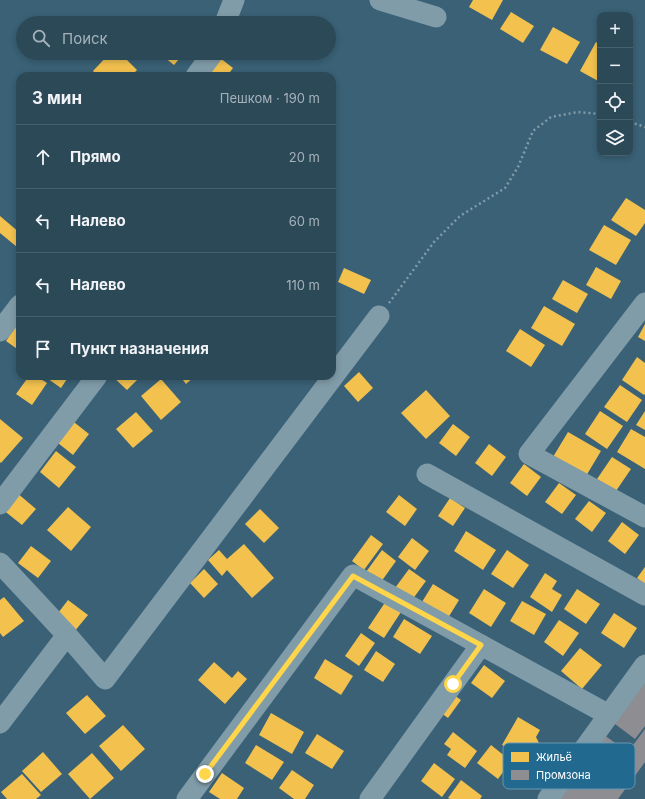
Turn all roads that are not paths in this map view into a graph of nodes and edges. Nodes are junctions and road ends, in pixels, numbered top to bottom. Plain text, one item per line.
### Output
1 (234, 0) edge
2 (380, 0) edge
3 (228, 16) edge
4 (436, 16) dead end
5 (208, 60) edge
6 (199, 72) edge
7 (645, 303) edge
8 (16, 310) edge
9 (379, 316) road end
10 (0, 331) edge
11 (336, 373) edge
12 (94, 380) edge
13 (331, 380) edge
14 (427, 474) dead end
15 (0, 504) edge
16 (645, 517) edge
17 (0, 563) edge
18 (645, 595) edge
19 (67, 635) junction
20 (481, 645) junction
21 (645, 665) edge
22 (609, 715) junction
23 (0, 723) edge
24 (589, 743) edge
25 (555, 789) edge
26 (187, 799) edge
27 (370, 799) edge
28 (548, 799) edge

1 - 3 street
2 - 4 street
5 - 6 street
7 - 16 street
8 - 10 street
9 - 11 street
12 - 15 street
13 - 19 street
14 - 18 street
17 - 19 street
19 - 23 street
20 - 22 street
20 - 26 street
20 - 27 street
21 - 22 street
22 - 24 street
25 - 28 street

